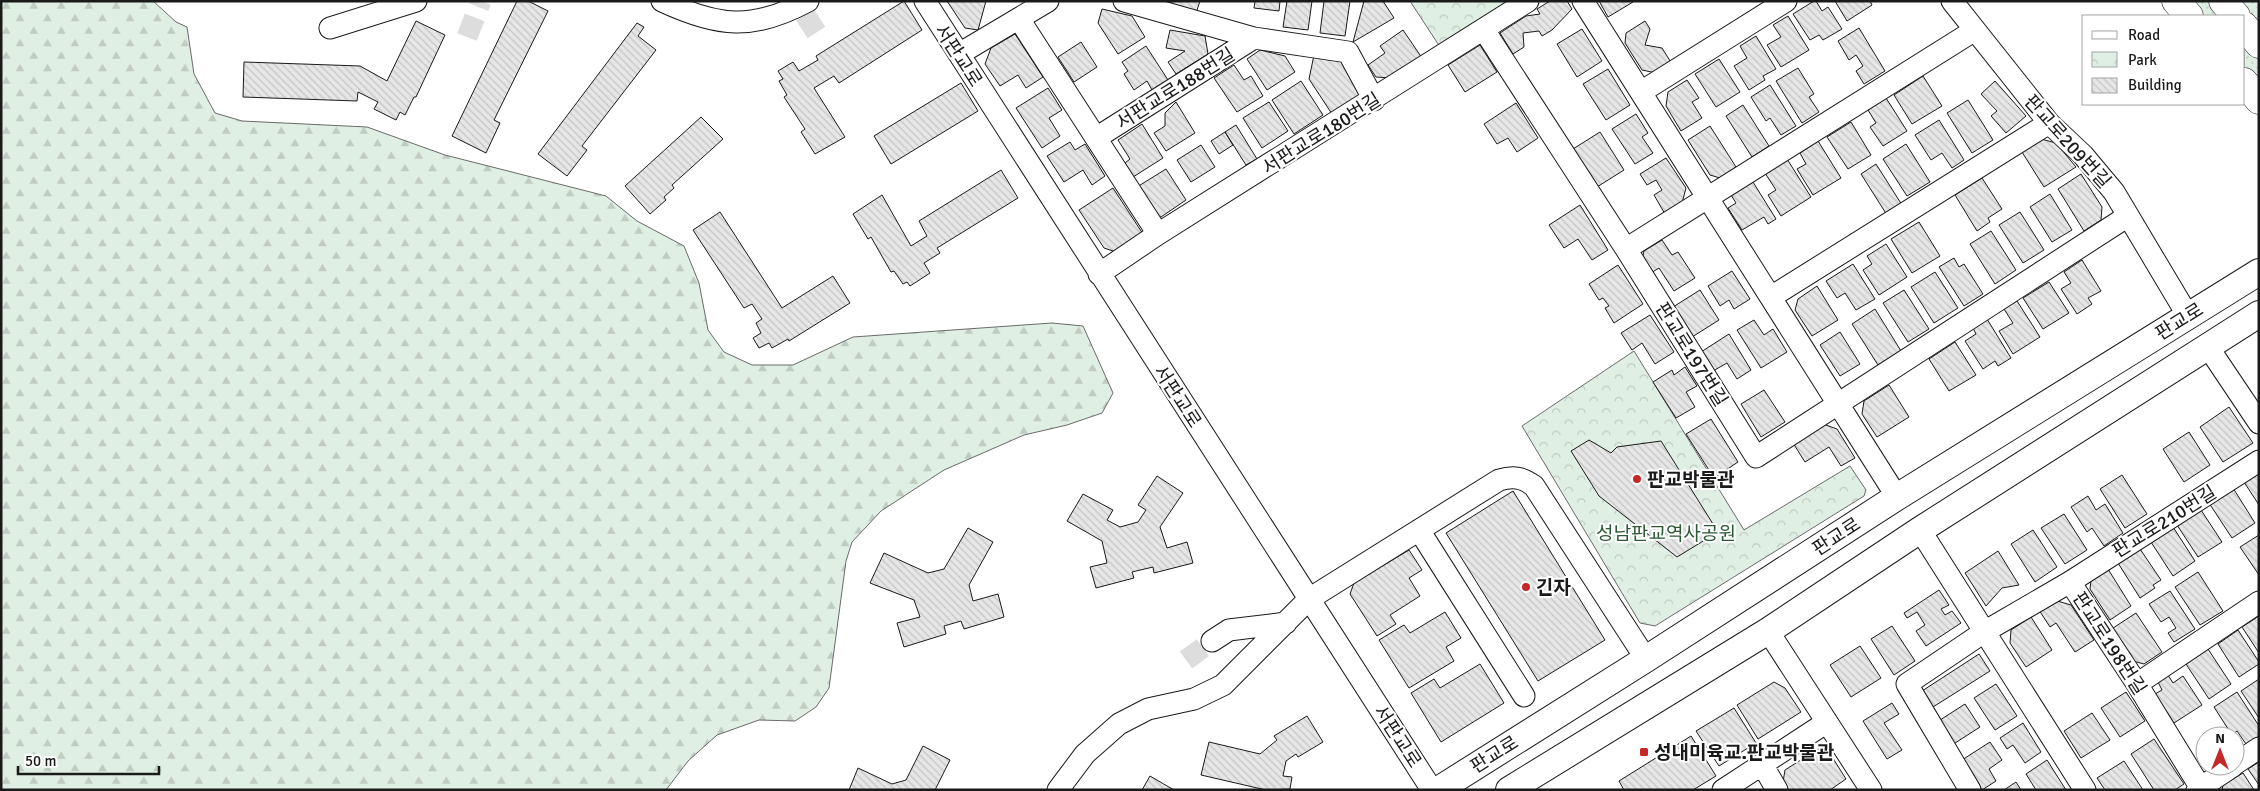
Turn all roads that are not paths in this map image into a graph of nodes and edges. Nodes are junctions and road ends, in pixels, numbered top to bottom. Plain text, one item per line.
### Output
1 (416, 1) edge
2 (925, 1) edge
3 (1048, 1) edge
4 (1124, 1) edge
5 (1528, 1) edge
6 (1582, 1) edge
7 (1786, 1) edge
8 (1952, 1) edge
9 (2176, 1) edge
10 (2223, 1) edge
11 (669, 3) edge
12 (804, 7) edge
13 (2188, 15) edge
14 (2235, 15) edge
15 (1019, 18) junction
16 (2245, 27) edge
17 (330, 28) dead end
18 (1484, 30) junction
19 (1975, 30) junction
20 (1254, 38) junction
21 (2259, 44) edge
22 (959, 54) junction
23 (2245, 83) edge
24 (1641, 92) junction
25 (1374, 100) junction
26 (2259, 100) edge
27 (2048, 124) junction
28 (1096, 138) junction
29 (1707, 197) junction
30 (2128, 216) junction
31 (1158, 234) junction
32 (1626, 249) junction
33 (2259, 272) edge
34 (1099, 274) junction
35 (1771, 297) junction
36 (2257, 315) edge
37 (2188, 316) junction
38 (2208, 347) junction
39 (1840, 404) junction
40 (2259, 423) edge
41 (2259, 461) edge
42 (1897, 497) junction
43 (1419, 530) junction
44 (1920, 530) junction
45 (2070, 582) junction
46 (1309, 599) junction
47 (2259, 602) edge
48 (1286, 623) junction
49 (1768, 631) junction
50 (1984, 632) junction
51 (1212, 641) tunnel mouth
52 (1646, 659) junction
53 (2138, 684) junction
54 (1524, 696) dead end
55 (1827, 722) junction
56 (2259, 748) edge
57 (2245, 758) edge
58 (1762, 764) junction
59 (2218, 776) edge
60 (2200, 789) edge
61 (1058, 790) edge
62 (1432, 790) edge
63 (1438, 790) edge
64 (1509, 790) edge
65 (1722, 790) edge
66 (1777, 790) edge
67 (1871, 790) edge
68 (1970, 790) edge
69 (2085, 790) edge

1 - 17 street
2 - 22 street, 서판교로
3 - 15 street
4 - 20 street, 서판교로188번길
5 - 18 street, 서판교로180번길
6 - 24 street
7 - 24 street
8 - 19 street, 판교로209번길
9 - 13 highway
10 - 14 highway
11 - 12 street
15 - 22 street
15 - 28 street
16 - 21 highway
18 - 25 street, 서판교로180번길
18 - 32 street
19 - 27 street, 판교로209번길
19 - 29 street
20 - 25 street, 서판교로188번길
20 - 28 street, 서판교로188번길
22 - 34 street, 서판교로
23 - 26 highway
24 - 29 street
25 - 31 street, 서판교로180번길
27 - 30 street, 판교로209번길
27 - 35 street
28 - 31 street
29 - 32 street
29 - 35 street
30 - 37 street, 판교로209번길
30 - 39 street, 판교로197번길
31 - 34 street, 서판교로180번길
32 - 39 street, 판교로197번길
33 - 37 main road, 판교로
34 - 46 street, 서판교로
35 - 39 street
36 - 38 main road, 판교로
37 - 42 main road, 판교로
38 - 40 street
38 - 44 main road, 판교로
39 - 42 street
41 - 45 street, 판교로210번길
42 - 52 main road, 판교로
43 - 46 street
43 - 52 street
43 - 54 street
44 - 49 main road, 판교로
44 - 50 street
45 - 50 street, 판교로198번길
45 - 53 street, 판교로198번길
46 - 48 street
46 - 62 street, 서판교로
47 - 53 street
48 - 51 street
48 - 61 street
49 - 55 street
49 - 64 main road, 판교로
50 - 68 street, 판교로198번길
50 - 69 street
52 - 63 main road, 판교로
53 - 60 street, 판교로198번길
55 - 58 street
55 - 67 street
56 - 57 street
58 - 65 street
58 - 66 street
59 - 60 street

